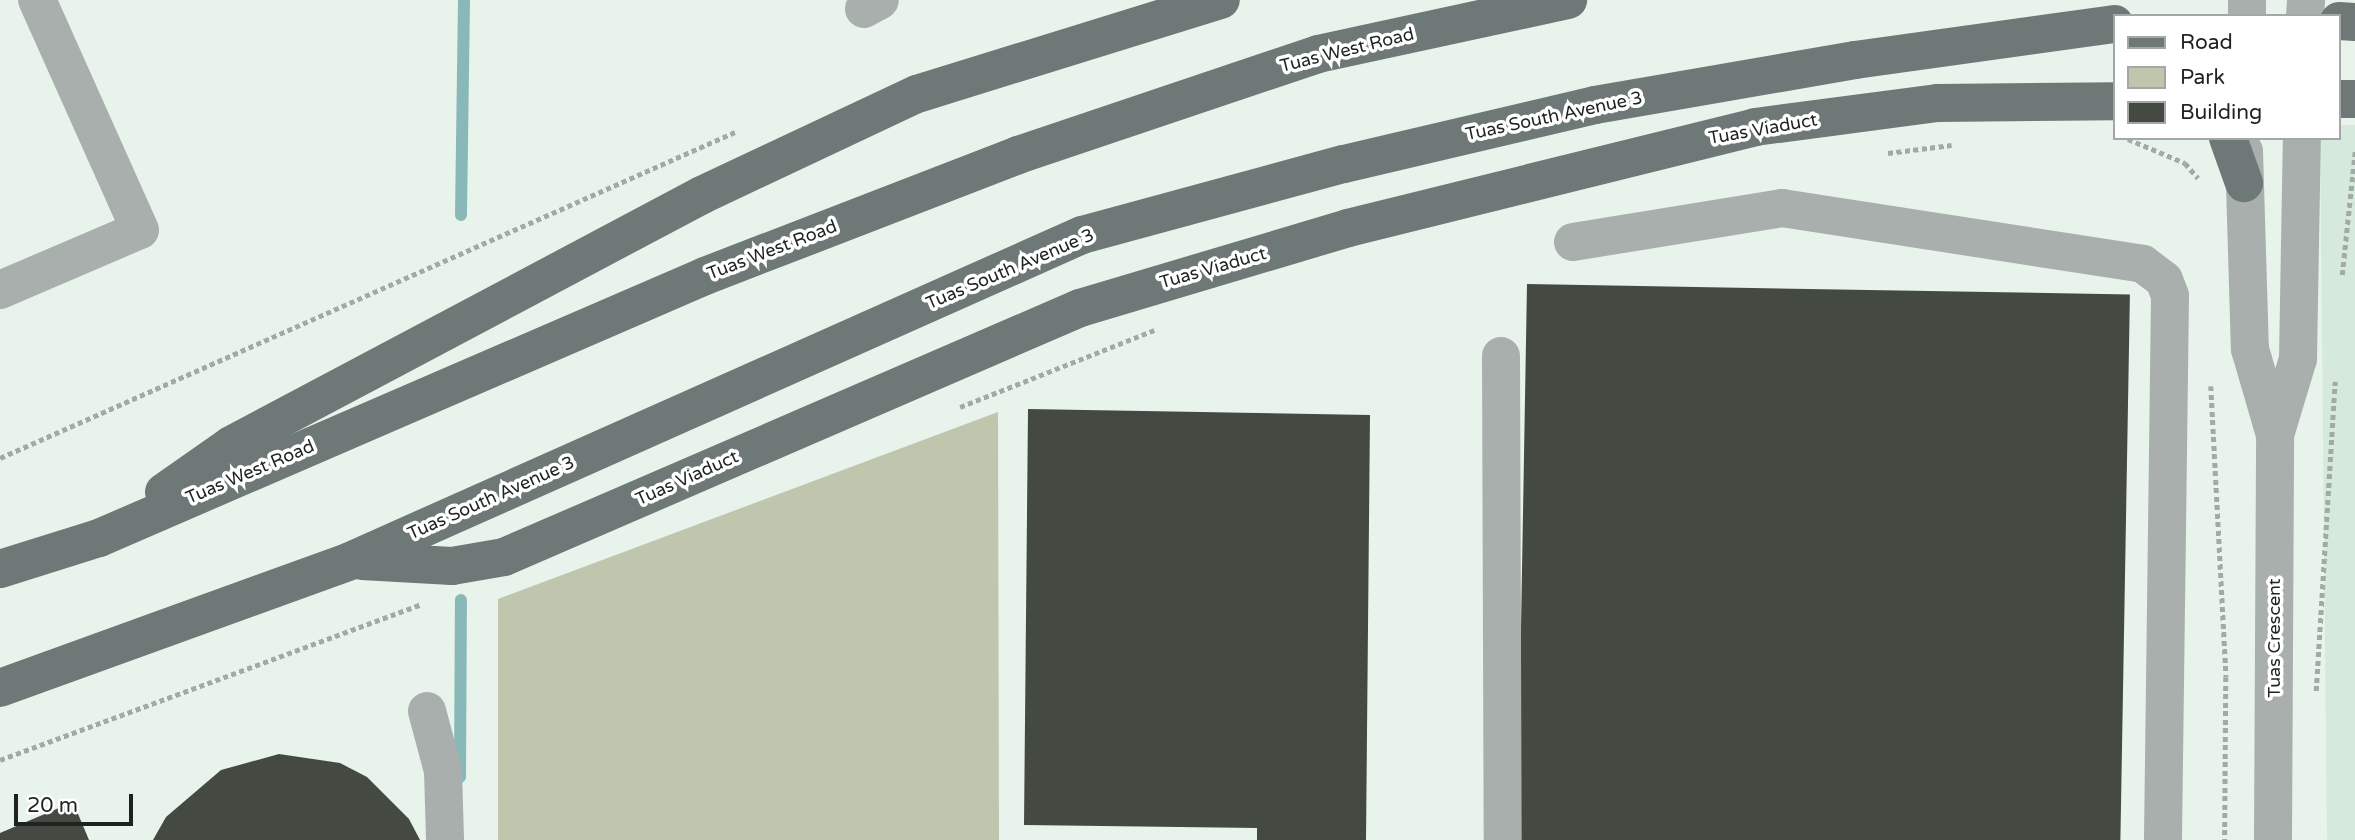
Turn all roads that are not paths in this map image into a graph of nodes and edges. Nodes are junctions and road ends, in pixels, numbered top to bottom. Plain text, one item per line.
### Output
1 (37, 0) edge
2 (1221, 0) edge
3 (1567, 0) edge
4 (2104, 28) edge
5 (2114, 101) edge
6 (2229, 140) edge
7 (2245, 140) edge
8 (2302, 140) edge
9 (2244, 183) junction
10 (1573, 242) dead end
11 (0, 290) edge
12 (1501, 356) dead end
13 (2275, 435) junction
14 (99, 538) junction
15 (350, 561) junction
16 (0, 569) edge
17 (0, 688) edge
18 (427, 711) dead end
19 (445, 840) edge
20 (1503, 840) edge
21 (2163, 840) edge
22 (2273, 840) edge

1 - 11 street
2 - 14 main road
3 - 14 main road, Tuas West Road
4 - 15 main road, Tuas South Avenue 3
5 - 15 main road, Tuas Viaduct
6 - 9 main road
7 - 9 street, Tuas Crescent
8 - 13 street, Tuas Crescent
9 - 13 street, Tuas Crescent
10 - 21 street
12 - 20 street
13 - 22 street, Tuas Crescent
14 - 16 main road, Tuas West Road
15 - 17 main road, Tuas South Avenue 3
18 - 19 street

